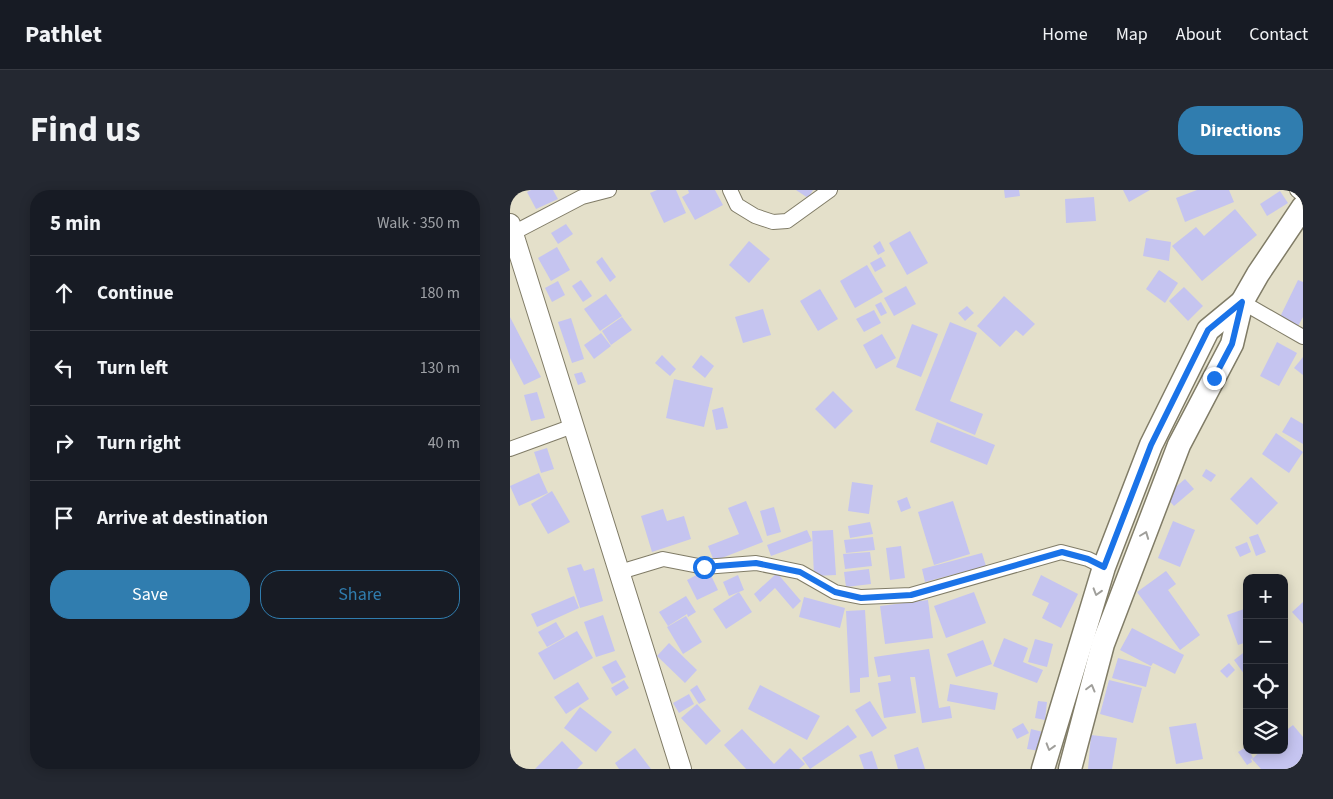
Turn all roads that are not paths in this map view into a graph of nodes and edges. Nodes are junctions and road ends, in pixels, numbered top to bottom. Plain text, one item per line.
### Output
1 (610, 190) edge
2 (730, 190) edge
3 (830, 190) edge
4 (1297, 190) edge
5 (581, 194) edge
6 (1303, 195) edge
7 (1303, 207) edge
8 (512, 229) edge
9 (1242, 302) junction
10 (1303, 338) edge
11 (573, 426) junction
12 (510, 449) edge
13 (1104, 567) junction
14 (620, 572) junction
15 (681, 769) edge
16 (1043, 769) edge
17 (1070, 769) edge

1 - 5 street
2 - 3 street
4 - 6 street
5 - 8 street
7 - 9 main road
8 - 11 main road
9 - 10 street
9 - 13 main road
17 -> 9 main road
11 - 12 street
11 - 14 main road
13 - 14 street
13 -> 16 main road
14 - 15 main road

